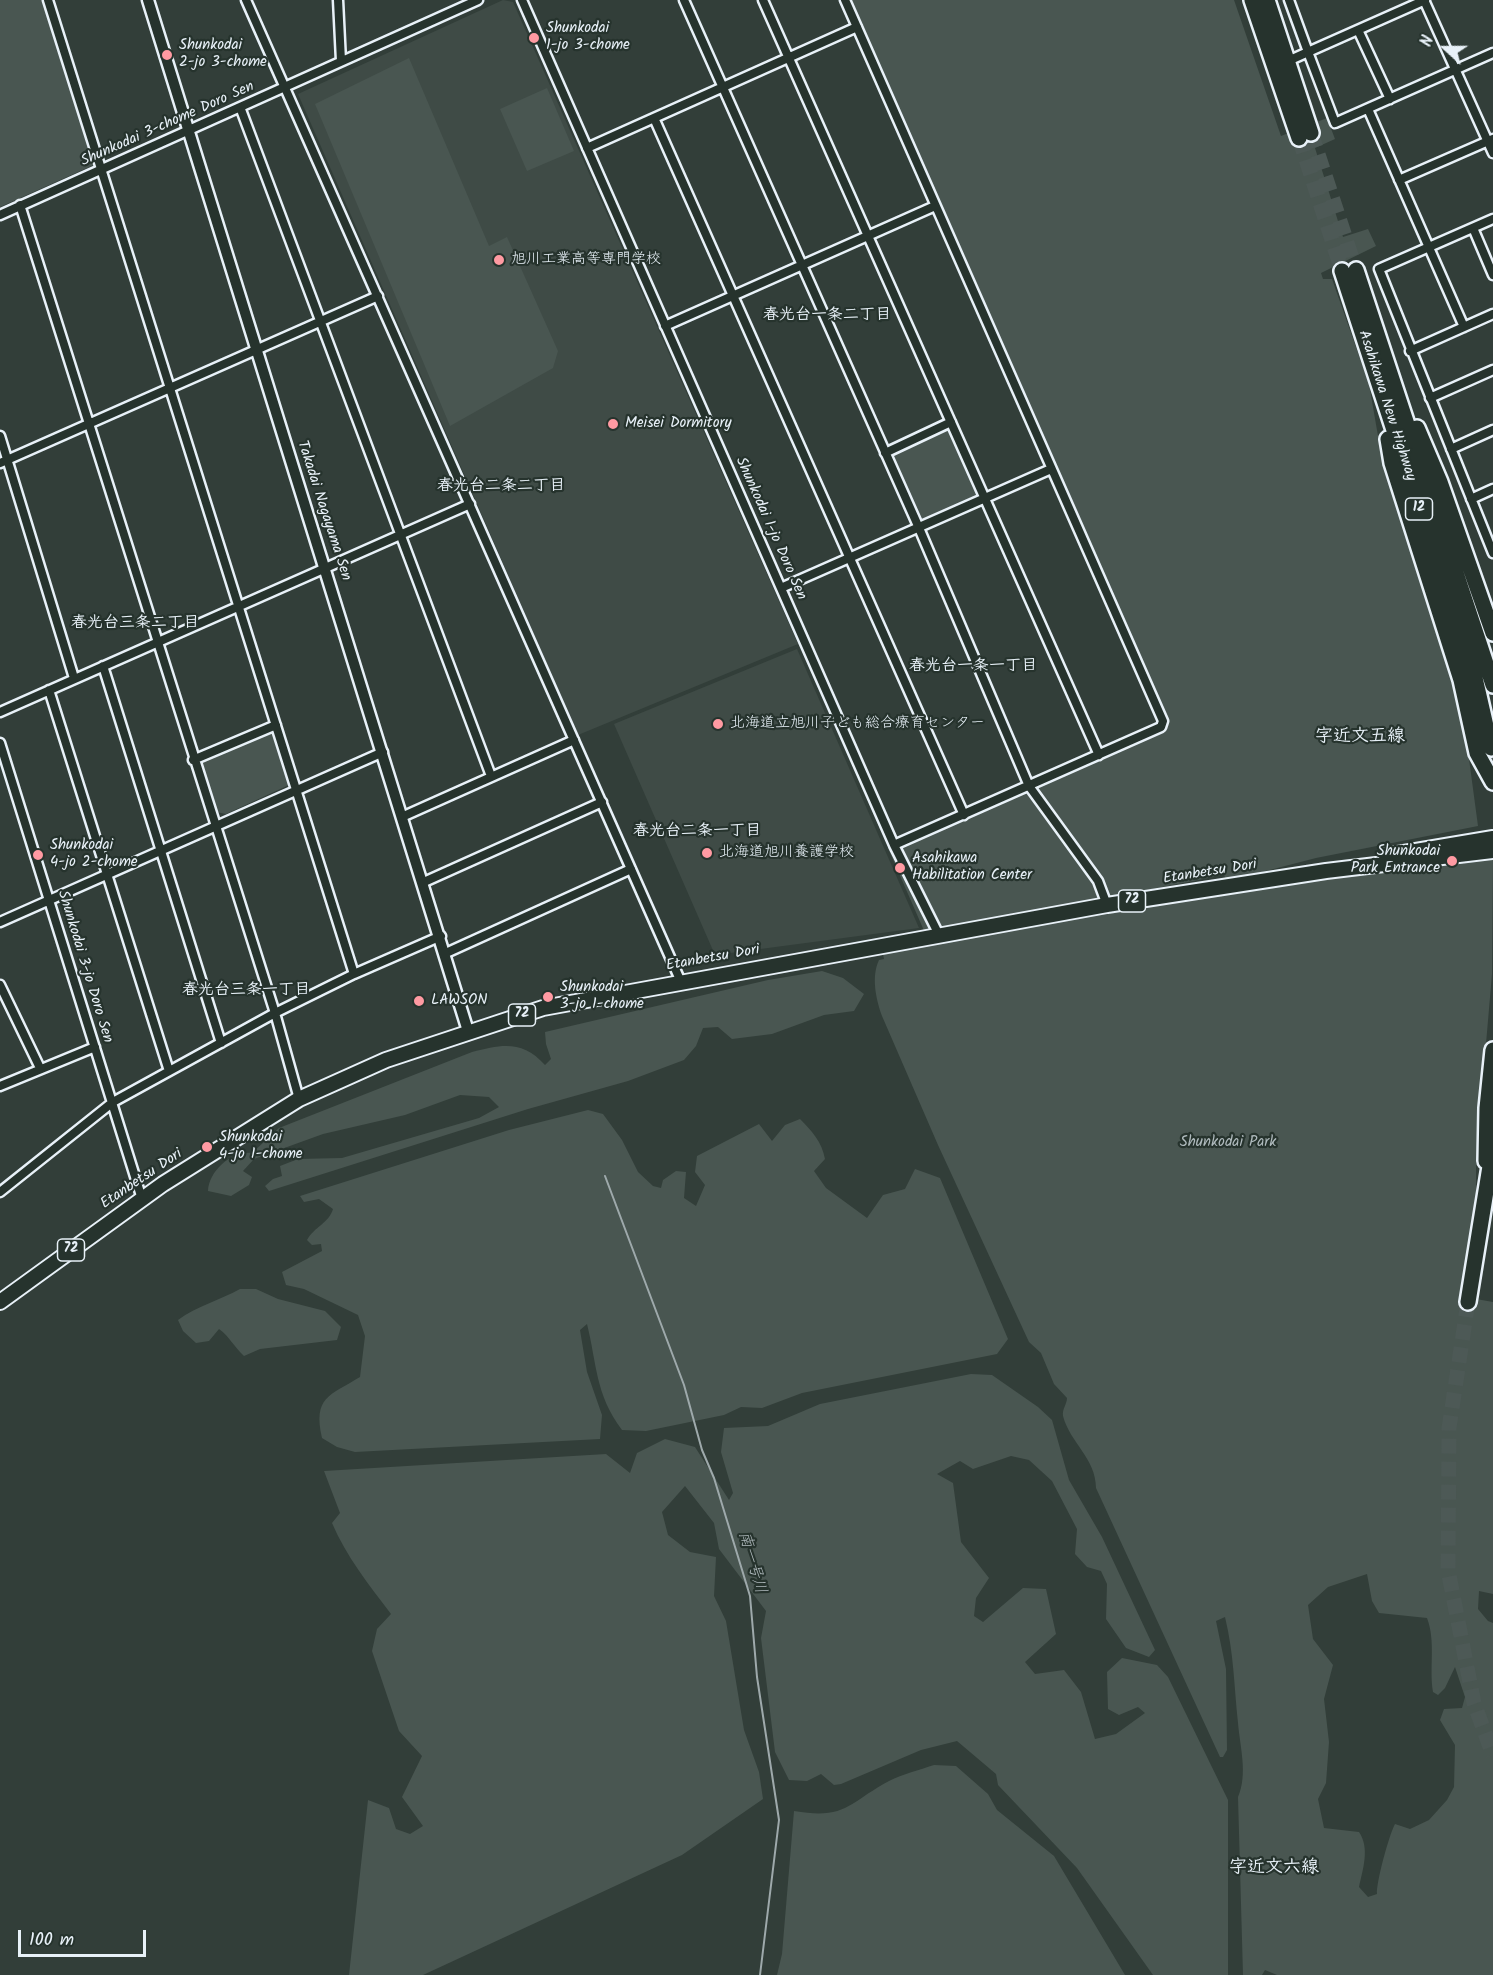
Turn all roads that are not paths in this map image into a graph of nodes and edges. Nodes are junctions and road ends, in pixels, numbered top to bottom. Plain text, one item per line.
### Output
1 (48, 0) edge
2 (148, 0) edge
3 (338, 0) edge
4 (478, 0) edge
5 (522, 0) edge
6 (684, 0) edge
7 (763, 0) edge
8 (845, 0) edge
9 (1252, 0) edge
10 (1267, 0) edge
11 (1289, 0) edge
12 (1425, 0) edge
13 (249, 1) edge
14 (857, 27) junction
15 (1358, 30) junction
16 (1308, 52) junction
17 (1493, 53) edge
18 (788, 58) junction
19 (341, 61) junction
20 (1288, 61) junction
21 (1455, 70) junction
22 (285, 87) junction
23 (723, 87) junction
24 (1390, 99) junction
25 (240, 107) junction
26 (1368, 109) junction
27 (654, 118) junction
28 (188, 130) junction
29 (1490, 141) edge
30 (587, 148) junction
31 (1493, 153) edge
32 (102, 169) junction
33 (1399, 180) junction
34 (20, 206) junction
35 (935, 206) junction
36 (0, 214) edge
37 (1493, 219) edge
38 (1473, 228) junction
39 (868, 236) junction
40 (1429, 248) junction
41 (802, 265) junction
42 (1493, 275) edge
43 (733, 295) junction
44 (378, 296) junction
45 (1493, 314) edge
46 (319, 322) junction
47 (665, 326) junction
48 (1464, 327) junction
49 (255, 349) junction
50 (1410, 351) junction
51 (1389, 369) junction
52 (1493, 370) edge
53 (1379, 384) junction
54 (170, 388) junction
55 (1430, 398) junction
56 (951, 422) junction
57 (89, 423) junction
58 (1493, 430) edge
59 (0, 436) edge
60 (1451, 449) junction
61 (885, 453) junction
62 (4, 462) edge
63 (1052, 469) junction
64 (1493, 489) edge
65 (984, 498) junction
66 (1471, 499) junction
67 (470, 504) junction
68 (919, 528) junction
69 (400, 534) junction
70 (1493, 552) edge
71 (850, 557) junction
72 (325, 567) junction
73 (781, 588) junction
74 (238, 606) junction
75 (1493, 633) edge
76 (157, 642) junction
77 (103, 666) junction
78 (74, 678) junction
79 (1493, 686) edge
80 (49, 690) junction
81 (0, 712) edge
82 (276, 725) junction
83 (574, 740) junction
84 (0, 743) edge
85 (1491, 748) dead end
86 (383, 752) junction
87 (1099, 755) junction
88 (193, 760) junction
89 (491, 776) junction
90 (1493, 782) edge
91 (1029, 786) junction
92 (297, 790) junction
93 (602, 802) junction
94 (964, 815) junction
95 (404, 816) junction
96 (215, 826) junction
97 (1493, 838) edge
98 (894, 845) junction
99 (160, 851) junction
100 (1493, 851) edge
101 (631, 869) junction
102 (1326, 871) junction
103 (107, 875) junction
104 (424, 882) junction
105 (49, 900) junction
106 (1107, 905) junction
107 (0, 922) edge
108 (939, 935) junction
109 (441, 936) junction
110 (446, 953) junction
111 (354, 974) junction
112 (681, 982) junction
113 (0, 985) edge
114 (275, 1013) junction
115 (468, 1031) junction
116 (221, 1043) junction
117 (95, 1047) junction
118 (1493, 1050) edge
119 (40, 1068) junction
120 (168, 1071) junction
121 (0, 1086) edge
122 (299, 1099) junction
123 (113, 1102) junction
124 (1493, 1148) edge
125 (1487, 1182) junction
126 (0, 1192) edge
127 (142, 1198) junction
128 (0, 1302) edge
129 (1468, 1302) tunnel mouth

1 - 32 street
2 - 28 street, Takadai Nagayama Sen
3 - 19 street
4 - 19 street, Shunkodai 3-chome Doro Sen
5 - 30 street, Shunkodai 1-jo Doro Sen
6 - 23 street
7 - 18 street
8 - 14 street
9 - 20 highway
10 - 20 highway
11 - 16 street
12 - 15 street
12 - 21 street
13 - 22 street
14 - 18 street
14 - 35 street
15 - 16 street
15 - 24 street
16 - 20 street
16 - 26 street
17 - 21 street
18 - 23 street
18 - 39 street
19 - 22 street, Shunkodai 3-chome Doro Sen
21 - 24 street
21 - 29 street
22 - 25 street, Shunkodai 3-chome Doro Sen
22 - 44 street
23 - 27 street
23 - 41 street
24 - 26 street
25 - 28 street, Shunkodai 3-chome Doro Sen
25 - 46 street
26 - 33 street
27 - 30 street
27 - 43 street
28 - 32 street, Shunkodai 3-chome Doro Sen
28 - 49 street, Takadai Nagayama Sen
29 - 31 street
29 - 33 street
30 - 47 street, Shunkodai 1-jo Doro Sen
32 - 34 street, Shunkodai 3-chome Doro Sen
32 - 54 street
33 - 40 street
34 - 36 street, Shunkodai 3-chome Doro Sen
34 - 57 street
35 - 39 street
35 - 63 street
37 - 38 street
38 - 40 street
38 - 42 street
39 - 41 street
39 - 56 street
40 - 48 street
40 - 50 street
41 - 43 street
41 - 61 street
43 - 47 street
43 - 71 street
44 - 46 street
44 - 67 street
45 - 48 street
46 - 49 street
46 - 69 street
47 - 73 street, Shunkodai 1-jo Doro Sen
48 - 50 street
49 - 54 street
49 - 72 street, Takadai Nagayama Sen
50 - 55 street
51 - 53 highway, Asahikawa New Highway / 12
51 - 75 highway, 12
51 - 79 highway, Asahikawa New Highway / 12
52 - 55 street
53 - 85 highway, Asahikawa New Highway / 12
53 - 90 highway, 12
54 - 57 street
54 - 74 street
55 - 60 street
56 - 61 street
56 - 65 street
57 - 62 street
57 - 76 street
58 - 60 street
59 - 62 street
60 - 66 street
61 - 68 street
62 - 78 street
63 - 65 street
63 - 87 street
64 - 66 street
65 - 68 street
65 - 87 street
66 - 70 street
67 - 69 street
67 - 83 street
68 - 71 street
68 - 91 street
69 - 72 street
69 - 89 street
71 - 73 street
71 - 94 street
72 - 74 street
72 - 86 street, Takadai Nagayama Sen
73 - 98 street, Shunkodai 1-jo Doro Sen
74 - 76 street
74 - 82 street
76 - 77 street
76 - 88 street
77 - 78 street
77 - 99 street
78 - 80 street
80 - 81 street
80 - 103 street
82 - 88 street
82 - 92 street
83 - 89 street
83 - 93 street
84 - 105 street, Shunkodai 3-jo Doro Sen
86 - 92 street
86 - 95 street, Takadai Nagayama Sen
87 - 91 street
88 - 96 street
89 - 95 street
91 - 94 street
91 - 106 street
92 - 96 street
92 - 111 street
93 - 101 street
93 - 104 street
94 - 98 street
95 - 104 street, Takadai Nagayama Sen
96 - 99 street
96 - 114 street
97 - 102 main road, Etanbetsu Dori / 72
98 - 108 street, Shunkodai 1-jo Doro Sen
99 - 103 street
99 - 116 street
100 - 102 main road, Etanbetsu Dori / 72
101 - 110 street
101 - 112 street
102 - 106 main road, Etanbetsu Dori / 72
103 - 105 street
103 - 120 street
104 - 109 street, Takadai Nagayama Sen
105 - 107 street
105 - 117 street, Shunkodai 3-jo Doro Sen
106 - 108 main road, Etanbetsu Dori / 72
108 - 112 main road, Etanbetsu Dori / 72
109 - 110 street, Takadai Nagayama Sen
109 - 111 street
110 - 115 street, Takadai Nagayama Sen
111 - 114 street
112 - 115 main road, Etanbetsu Dori / 72
113 - 119 street
114 - 116 street
114 - 122 street
115 - 122 main road, Etanbetsu Dori / 72
116 - 120 street
117 - 119 street
117 - 123 street, Shunkodai 3-jo Doro Sen
118 - 125 highway
119 - 121 street
120 - 123 street
122 - 127 main road, Etanbetsu Dori / 72
123 - 126 street
123 - 127 street, Shunkodai 3-jo Doro Sen
124 - 125 highway
125 - 129 highway
127 - 128 main road, Etanbetsu Dori / 72

